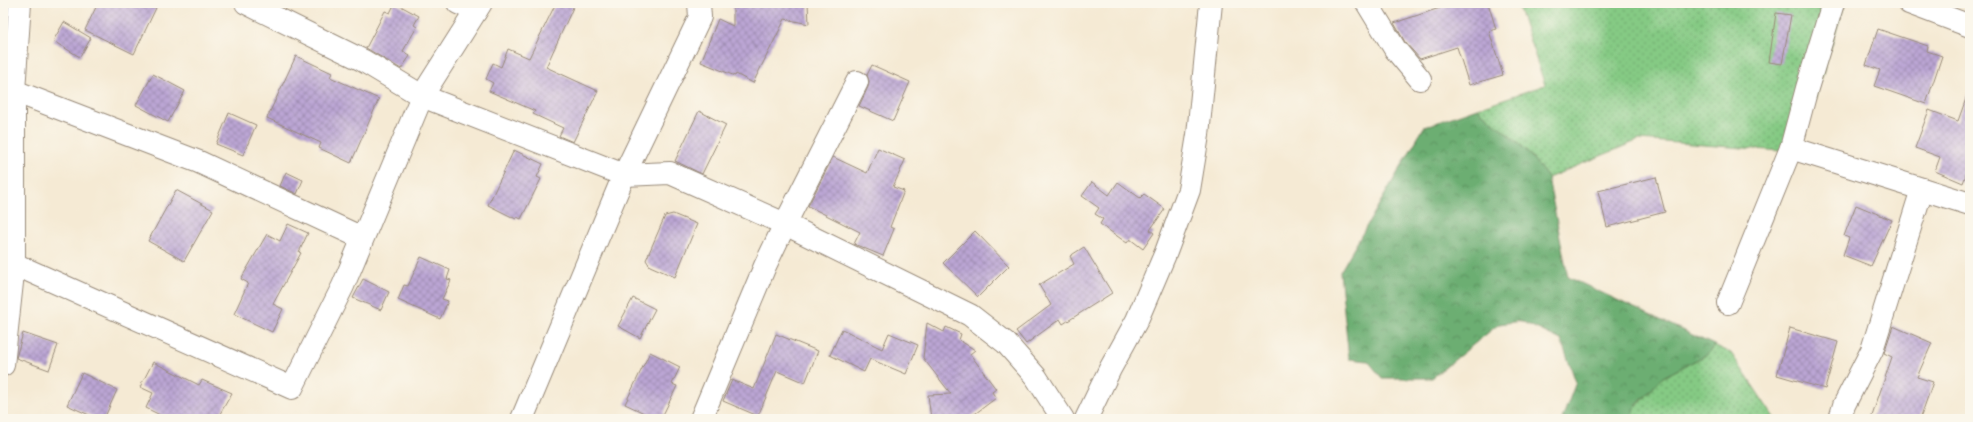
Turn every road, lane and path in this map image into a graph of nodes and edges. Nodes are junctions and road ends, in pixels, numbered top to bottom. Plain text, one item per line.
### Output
1 (20, 3) edge
2 (246, 3) edge
3 (699, 3) edge
4 (1211, 3) edge
5 (1367, 3) edge
6 (1833, 3) edge
7 (1910, 3) edge
8 (472, 6) edge
9 (1970, 26) edge
10 (1420, 79) dead end
11 (857, 82) dead end
12 (14, 91) junction
13 (422, 96) junction
14 (1791, 148) junction
15 (624, 175) junction
16 (1922, 189) junction
17 (1970, 204) edge
18 (785, 224) junction
19 (362, 238) junction
20 (14, 264) junction
21 (1728, 303) dead end
22 (3, 365) edge
23 (522, 419) edge
24 (701, 419) edge
25 (1063, 419) edge
26 (1086, 419) edge
27 (1840, 419) edge

1 - 12 street
2 - 13 street
3 - 15 street
4 - 26 street
5 - 10 street
6 - 14 street
7 - 9 street
8 - 13 street
11 - 18 street
12 - 19 street
12 - 20 street
13 - 15 street
13 - 19 street
14 - 16 street
14 - 21 street
15 - 18 street
15 - 23 street
16 - 17 street
16 - 27 street
18 - 24 street
18 - 25 street
19 - 20 street
20 - 22 street

